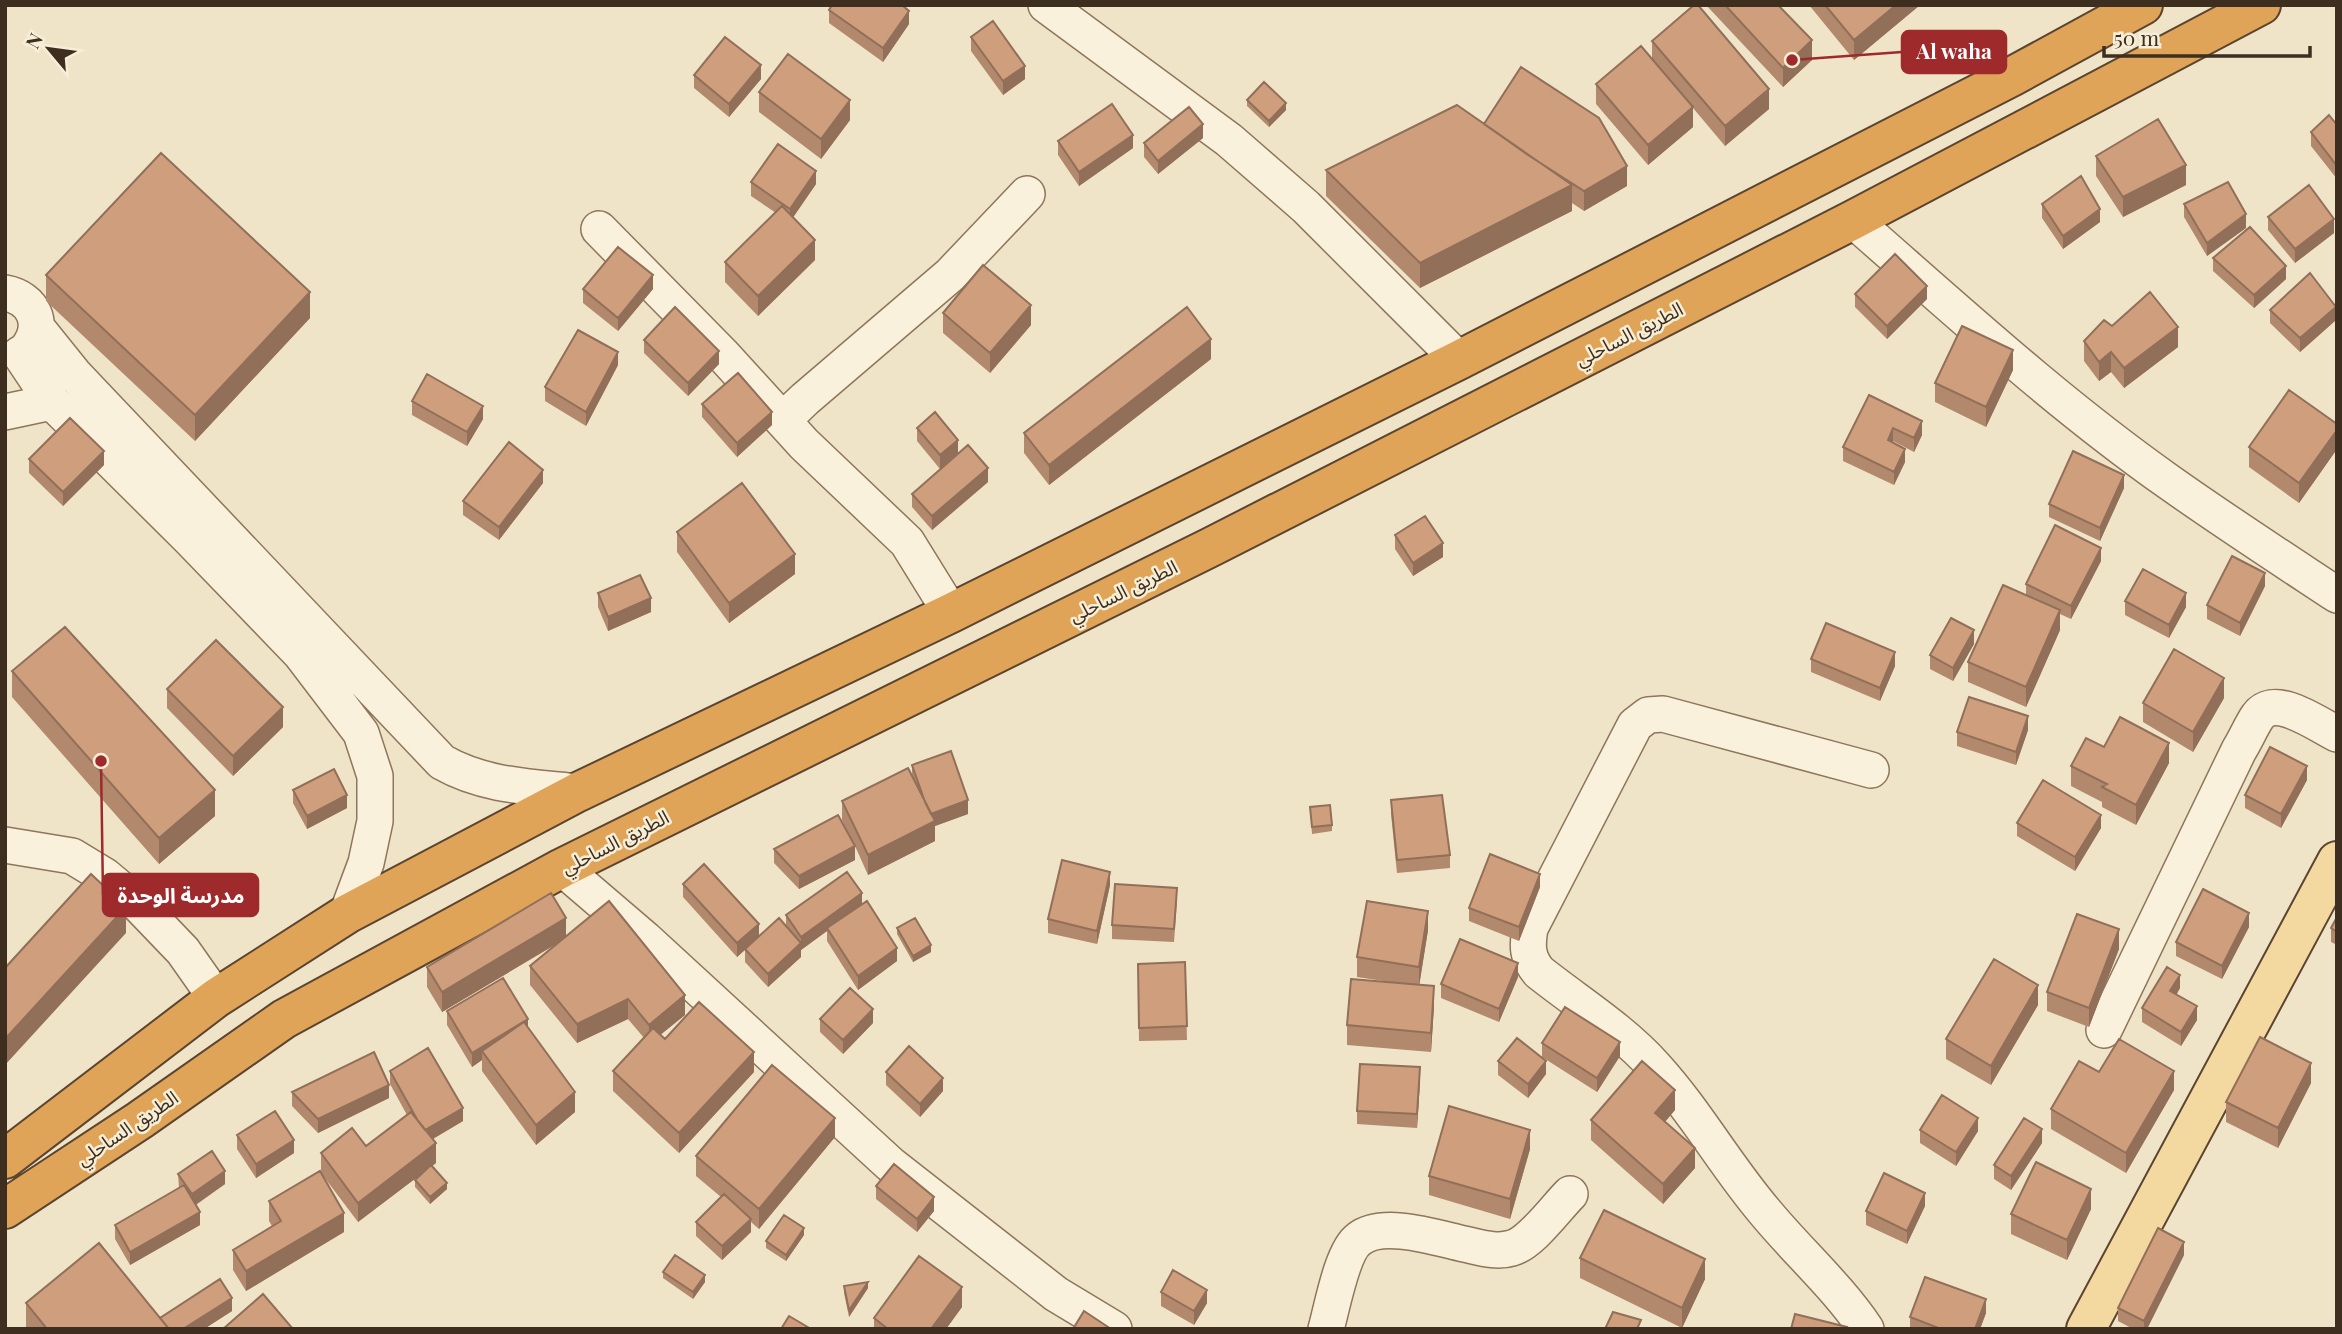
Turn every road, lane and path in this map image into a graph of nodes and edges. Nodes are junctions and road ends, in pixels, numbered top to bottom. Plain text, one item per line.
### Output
1 (1046, 5) edge
2 (2143, 5) edge
3 (2235, 11) edge
4 (1027, 194) dead end
5 (1853, 220) junction
6 (599, 229) dead end
7 (5, 293) edge
8 (21, 347) edge
9 (1459, 360) junction
10 (52, 402) junction
11 (5, 412) edge
12 (783, 420) junction
13 (2337, 596) edge
14 (951, 613) junction
15 (2337, 734) edge
16 (1871, 770) dead end
17 (578, 792) junction
18 (5, 845) edge
19 (2337, 861) edge
20 (562, 869) junction
21 (347, 914) junction
22 (216, 998) junction
23 (2104, 1030) dead end
24 (5, 1160) edge
25 (1570, 1194) dead end
26 (5, 1209) edge
27 (1114, 1329) edge
28 (1326, 1329) edge
29 (1866, 1329) edge
30 (2087, 1329) edge

1 - 9 street
2 - 9 highway
3 - 5 highway, الطريق الساحلي
4 - 12 street
5 - 13 street
5 - 20 highway, الطريق الساحلي
6 - 12 street
7 - 8 street
8 - 10 street
8 - 17 street
9 - 14 highway
10 - 11 street
10 - 21 street
12 - 14 street
14 - 17 highway
15 - 23 street
16 - 29 street
17 - 21 highway
18 - 22 street
19 - 30 main road
20 - 26 highway, الطريق الساحلي
20 - 27 street
21 - 22 highway
22 - 24 highway
25 - 28 street

